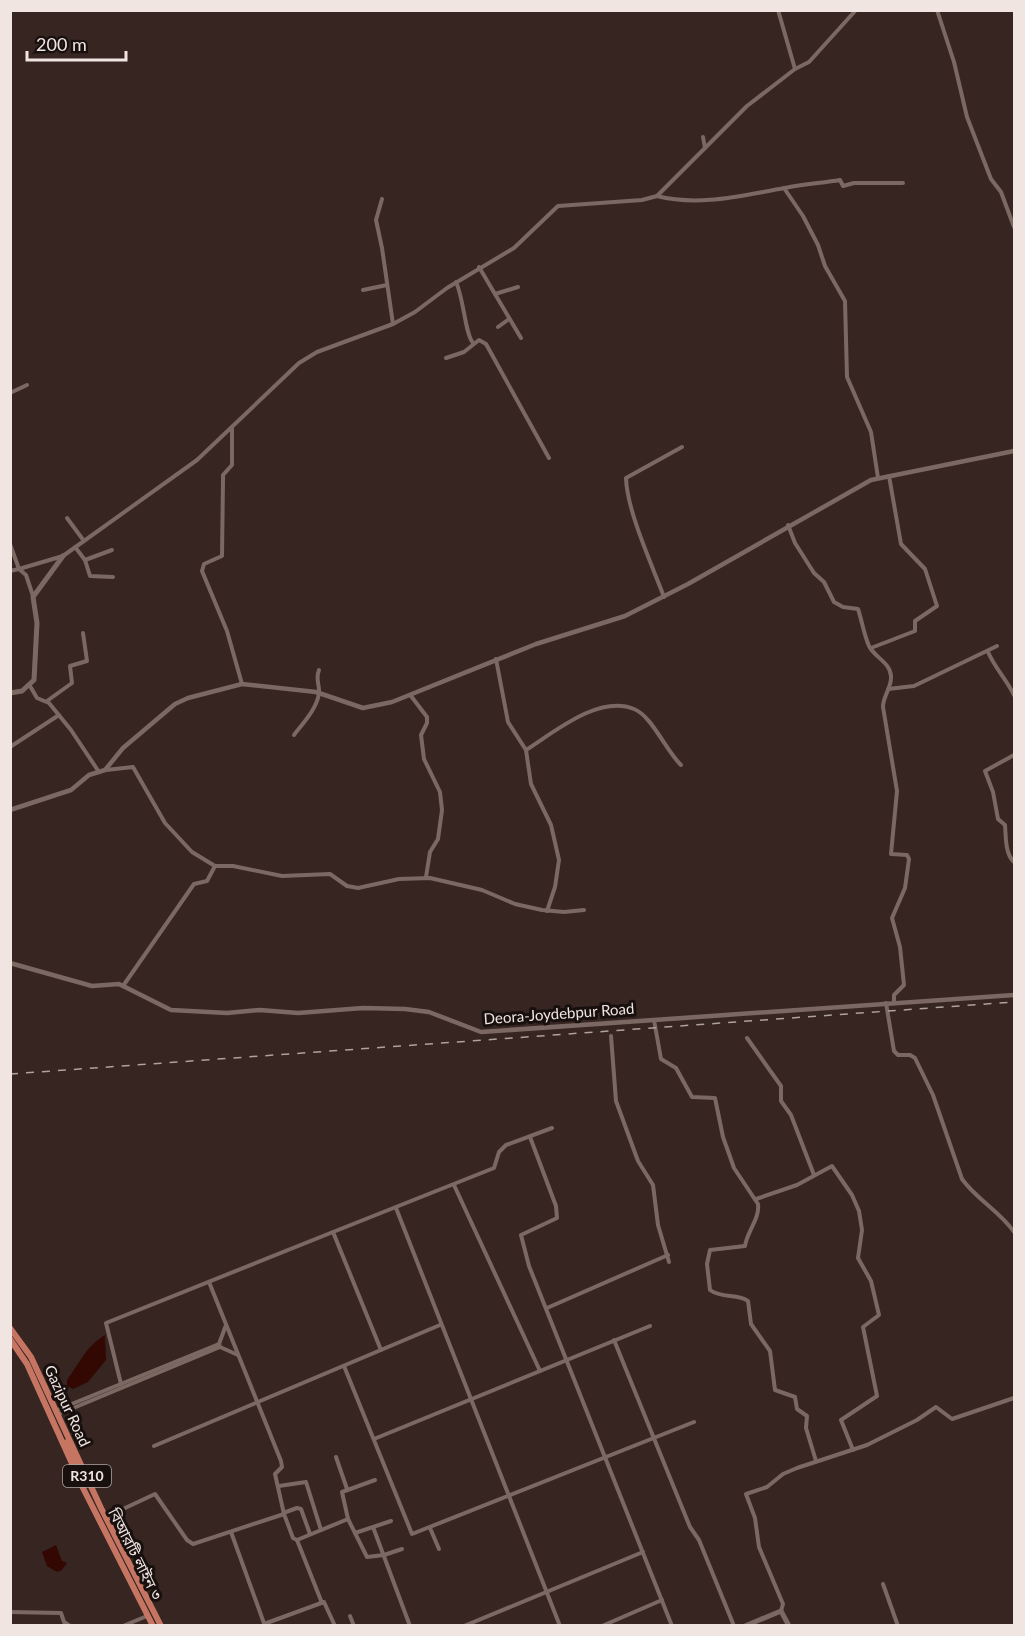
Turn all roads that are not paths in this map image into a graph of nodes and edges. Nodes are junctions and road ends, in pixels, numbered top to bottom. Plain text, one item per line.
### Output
1 (778, 10) edge
2 (856, 10) edge
3 (937, 10) edge
4 (795, 69) junction
5 (704, 137) dead end
6 (705, 149) junction
7 (903, 183) dead end
8 (784, 188) junction
9 (657, 196) junction
10 (382, 199) dead end
11 (1014, 227) edge
12 (479, 267) junction
13 (456, 282) junction
14 (387, 285) junction
15 (518, 287) dead end
16 (363, 290) dead end
17 (495, 294) junction
18 (509, 320) junction
19 (393, 324) junction
20 (498, 327) dead end
21 (521, 338) dead end
22 (473, 343) junction
23 (446, 358) dead end
24 (27, 385) dead end
25 (10, 393) edge
26 (232, 428) junction
27 (682, 447) dead end
28 (1014, 451) edge
29 (549, 458) dead end
30 (889, 476) junction
31 (878, 478) junction
32 (67, 518) dead end
33 (788, 525) junction
34 (84, 541) junction
35 (10, 544) edge
36 (75, 547) junction
37 (112, 550) dead end
38 (63, 556) junction
39 (85, 560) junction
40 (19, 568) junction
41 (10, 571) edge
42 (113, 577) dead end
43 (33, 597) junction
44 (664, 597) junction
45 (83, 633) dead end
46 (997, 646) dead end
47 (871, 648) junction
48 (988, 652) junction
49 (496, 659) junction
50 (319, 670) dead end
51 (242, 684) junction
52 (30, 686) junction
53 (888, 689) junction
54 (10, 693) edge
55 (319, 693) junction
56 (1014, 695) edge
57 (411, 696) junction
58 (47, 701) junction
59 (59, 715) junction
60 (294, 735) dead end
61 (10, 747) edge
62 (526, 750) junction
63 (1014, 755) edge
64 (681, 765) dead end
65 (102, 771) junction
66 (10, 810) edge
67 (1014, 862) edge
68 (215, 866) junction
69 (426, 877) junction
70 (584, 910) dead end
71 (547, 911) junction
72 (10, 963) edge
73 (123, 986) junction
74 (1014, 995) edge
75 (885, 1003) junction
76 (894, 1003) junction
77 (654, 1020) junction
78 (610, 1036) dead end
79 (747, 1038) dead end
80 (552, 1128) dead end
81 (530, 1137) junction
82 (814, 1175) junction
83 (454, 1185) junction
84 (756, 1199) junction
85 (396, 1208) junction
86 (333, 1232) junction
87 (1014, 1232) edge
88 (668, 1255) junction
89 (669, 1262) dead end
90 (209, 1282) junction
91 (547, 1308) junction
92 (226, 1324) junction
93 (440, 1324) junction
94 (650, 1326) dead end
95 (10, 1329) edge
96 (10, 1333) edge
97 (10, 1339) edge
98 (614, 1340) junction
99 (219, 1346) junction
100 (14, 1350) edge
101 (381, 1350) junction
102 (239, 1355) junction
103 (567, 1360) junction
104 (344, 1366) junction
105 (540, 1371) junction
106 (122, 1384) junction
107 (1014, 1398) edge
108 (258, 1400) junction
109 (470, 1400) junction
110 (58, 1412) junction
111 (694, 1422) dead end
112 (374, 1438) junction
113 (654, 1438) junction
114 (154, 1446) dead end
115 (853, 1450) junction
116 (336, 1457) dead end
117 (607, 1457) junction
118 (816, 1461) junction
119 (375, 1480) dead end
120 (279, 1486) junction
121 (347, 1489) junction
122 (509, 1496) junction
123 (285, 1513) junction
124 (105, 1517) junction
125 (348, 1519) junction
126 (391, 1521) dead end
127 (373, 1527) junction
128 (429, 1528) junction
129 (321, 1530) junction
130 (231, 1532) junction
131 (355, 1533) junction
132 (310, 1534) junction
133 (297, 1539) junction
134 (402, 1549) dead end
135 (439, 1549) dead end
136 (643, 1552) junction
137 (384, 1555) junction
138 (883, 1584) dead end
139 (546, 1593) junction
140 (662, 1600) junction
141 (322, 1603) junction
142 (781, 1611) junction
143 (10, 1612) edge
144 (148, 1616) junction
145 (350, 1616) dead end
146 (264, 1625) edge
147 (70, 1626) edge
148 (123, 1626) edge
149 (157, 1626) edge
150 (335, 1626) edge
151 (354, 1626) edge
152 (410, 1626) edge
153 (464, 1626) edge
154 (560, 1626) edge
155 (602, 1626) edge
156 (672, 1626) edge
157 (734, 1626) edge
158 (745, 1626) edge
159 (789, 1626) edge
160 (898, 1626) edge

1 - 4 street
2 - 4 street
3 - 11 street
4 - 6 street
5 - 6 street
6 - 9 street
7 - 8 street
8 - 9 street
8 - 31 street
9 - 12 street
10 - 14 street
12 - 13 street
12 - 17 street
13 - 19 street
13 - 22 street
14 - 16 street
14 - 19 street
15 - 17 street
17 - 18 street
18 - 20 street
18 - 21 street
19 - 26 street
22 - 23 street
22 - 29 street
24 - 25 street
26 - 34 street
26 - 51 street
27 - 44 street
28 - 30 street
30 - 31 street
30 - 47 street
31 - 33 street
32 - 34 street
33 - 44 street
33 - 47 street
34 - 36 street
35 - 40 street
36 - 38 street
36 - 39 street
37 - 39 street
38 - 40 street
38 - 43 main road
39 - 42 street
40 - 41 street
40 - 43 street
43 - 52 main road
44 - 49 street
45 - 58 street
46 - 48 street
47 - 53 street
48 - 53 street
48 - 56 street
49 - 57 street
49 - 62 street
50 - 55 street
51 - 55 street
51 - 65 street
52 - 54 main road
52 - 58 street
53 - 76 street
55 - 57 street
55 - 60 street
57 - 69 street
58 - 59 street
59 - 61 street
59 - 65 street
62 - 64 street
62 - 71 street
63 - 67 street
65 - 66 street
65 - 68 street
68 - 69 street
68 - 73 street
69 - 71 street
70 - 71 street
72 - 73 street, Deora-Joydebpur Road
73 - 77 street, Deora-Joydebpur Road
74 - 76 street, Deora-Joydebpur Road
75 - 76 street, Deora-Joydebpur Road
75 - 77 street, Deora-Joydebpur Road
75 - 87 street
77 - 84 street
78 - 88 street
79 - 82 street
80 - 81 street
81 - 83 street
81 - 91 street
82 - 84 street
82 - 115 street
83 - 85 street
83 - 105 street
84 - 118 street
85 - 86 street
85 - 93 street
86 - 90 street
86 - 101 street
88 - 89 street
88 - 91 street
90 - 92 street
90 - 106 street
91 - 103 street
92 - 99 street
92 - 102 street
93 - 101 street
93 - 109 street
94 - 98 street
95 - 110 main road, Gazipur Road / R310
96 - 149 main road, বিআরটি লাইন ৩
97 - 100 main road, Gazipur Road / R310
98 - 103 street
98 - 113 street
99 - 102 street
99 - 106 street
99 - 110 street
100 - 144 main road, Gazipur Road / R310
101 - 104 street
102 - 108 street
103 - 105 street
103 - 117 street
104 - 108 street
104 - 112 street
105 - 109 street
106 - 110 street
107 - 115 street
108 - 114 street
108 - 120 street
109 - 112 street
109 - 122 street
110 - 124 main road, Gazipur Road / R310
111 - 113 street
112 - 128 street
113 - 117 street
113 - 157 street
115 - 118 street
116 - 121 street
117 - 122 street
117 - 136 street
118 - 142 street
119 - 121 street
120 - 123 street
120 - 129 street
121 - 125 street
122 - 128 street
122 - 139 street
123 - 130 street
123 - 132 street
123 - 133 street
124 - 130 street
124 - 149 main road, Gazipur Road / R310
125 - 129 street
125 - 131 street
126 - 127 street
127 - 131 street
127 - 137 street
128 - 135 street
129 - 132 street
130 - 146 street
131 - 137 street
132 - 133 street
133 - 141 street
134 - 137 street
136 - 139 street
136 - 140 street
137 - 152 street
138 - 160 street
139 - 153 street
139 - 154 street
140 - 155 street
140 - 156 street
141 - 146 street
141 - 150 street
142 - 158 main road
142 - 159 main road
143 - 147 street
144 - 148 street
144 - 149 main road, Gazipur Road / R310
145 - 151 street

